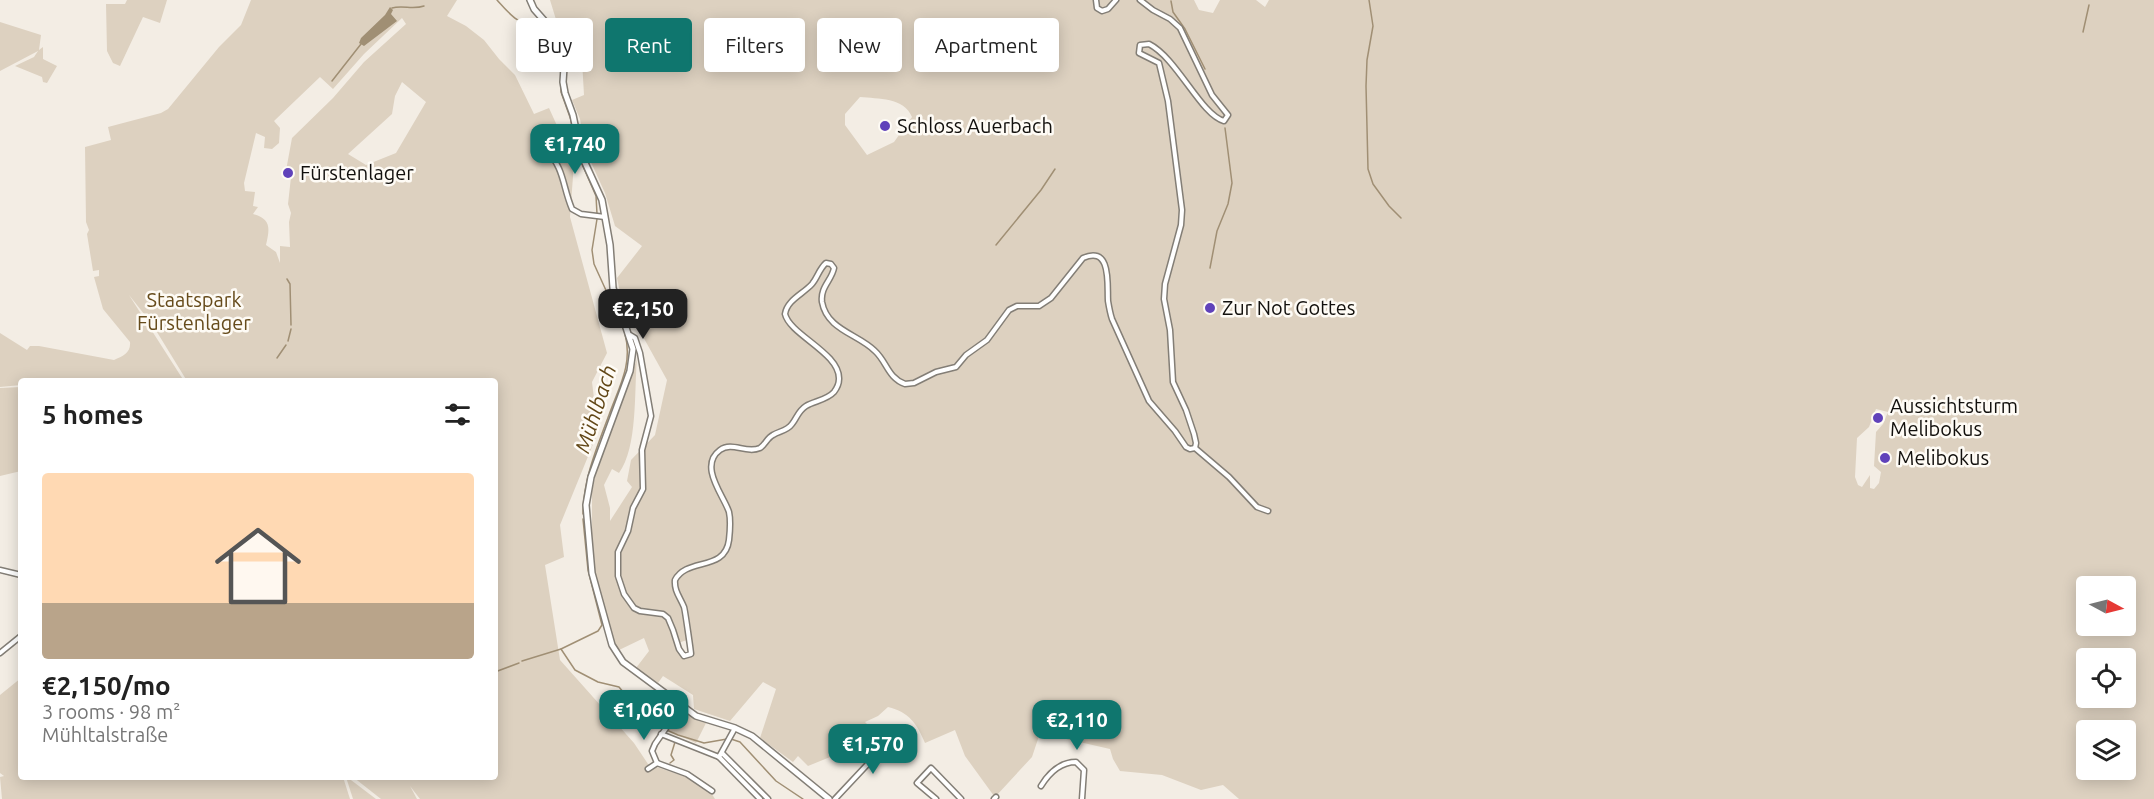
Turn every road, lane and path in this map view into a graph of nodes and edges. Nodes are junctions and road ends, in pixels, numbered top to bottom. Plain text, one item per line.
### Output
1 (530, 0) edge
2 (1096, 0) edge
3 (1116, 0) edge
4 (1140, 0) edge
5 (546, 149) dead end
6 (603, 217) junction
7 (630, 335) junction
8 (1195, 448) junction
9 (1268, 511) dead end
10 (0, 570) edge
11 (18, 574) edge
12 (18, 638) edge
13 (0, 653) edge
14 (682, 705) junction
15 (735, 728) junction
16 (664, 730) junction
17 (895, 735) dead end
18 (720, 755) junction
19 (657, 763) junction
20 (648, 769) dead end
21 (1041, 786) dead end
22 (712, 791) dead end
23 (761, 797) edge
24 (768, 799) edge
25 (829, 799) edge
26 (835, 799) edge
27 (936, 799) edge
28 (961, 799) edge
29 (1083, 799) edge

1 - 6 main road
2 - 3 street
4 - 8 street
5 - 6 street
6 - 7 main road
7 - 8 street
7 - 14 main road
8 - 9 street
10 - 11 street
12 - 13 street
14 - 15 main road
14 - 16 street
15 - 18 street
15 - 25 main road
16 - 18 street
16 - 19 street
17 - 26 street
18 - 23 street
19 - 20 street
19 - 22 street
21 - 29 street
23 - 24 street
27 - 28 street

